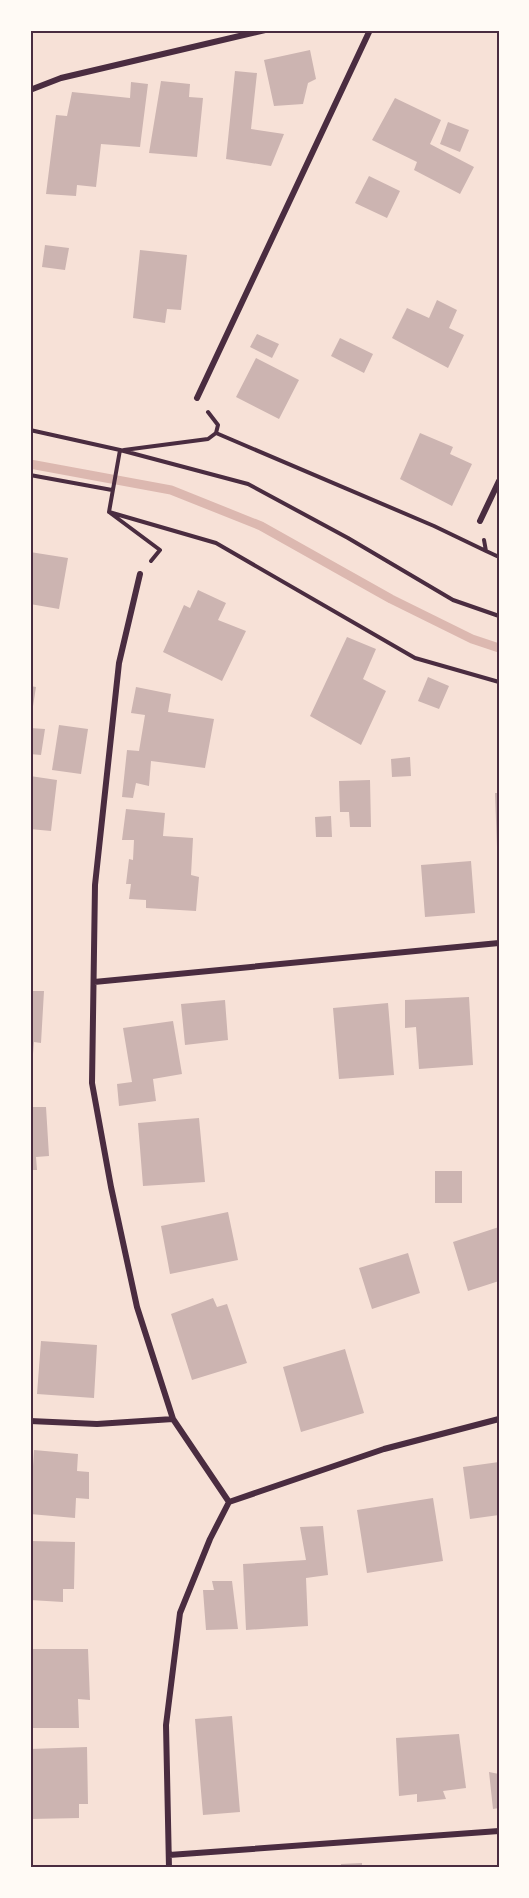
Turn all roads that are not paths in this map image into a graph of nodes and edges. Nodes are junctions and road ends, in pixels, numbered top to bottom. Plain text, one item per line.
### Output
1 (266, 30) edge
2 (370, 30) edge
3 (30, 90) edge
4 (197, 398) road end
5 (499, 481) edge
6 (480, 521) dead end
7 (140, 574) road end
8 (499, 943) edge
9 (94, 982) junction
10 (173, 1419) junction
11 (499, 1419) edge
12 (30, 1421) edge
13 (229, 1502) junction
14 (499, 1831) edge
15 (169, 1855) junction
16 (169, 1868) edge

1 - 3 street
2 - 4 street
5 - 6 street
7 - 9 street
8 - 9 street
9 - 10 street
10 - 12 street
10 - 13 street
11 - 13 street
13 - 15 street
14 - 15 street
15 - 16 street

